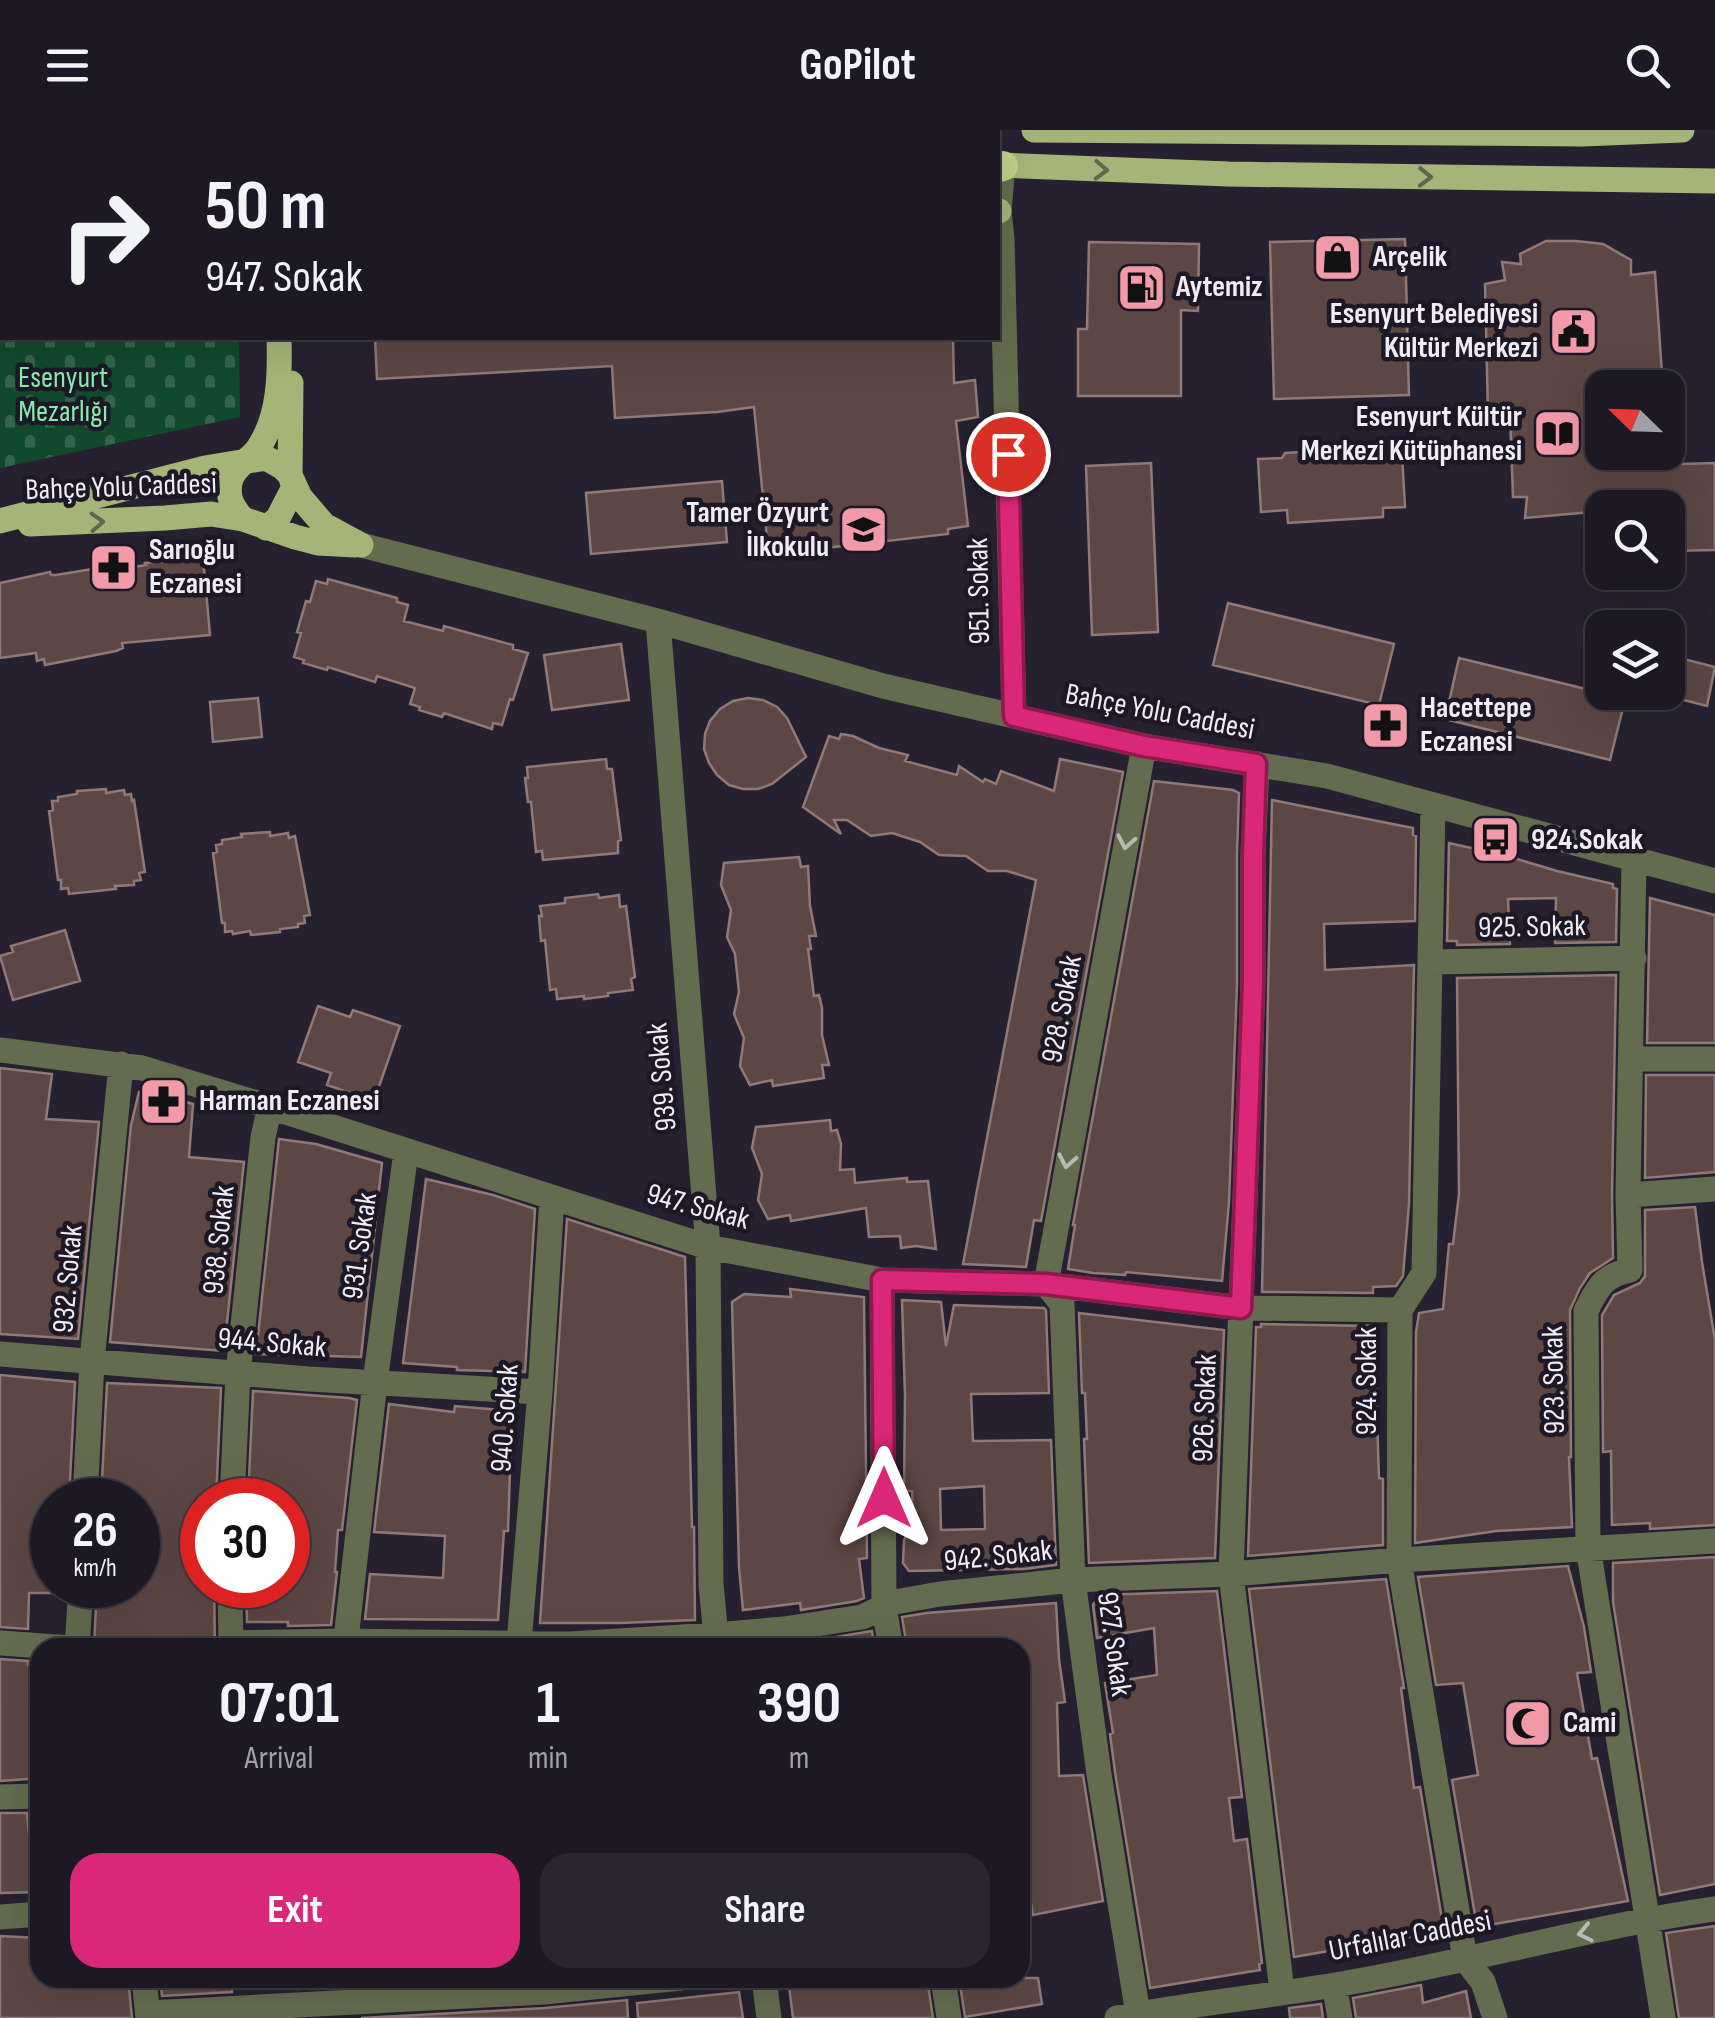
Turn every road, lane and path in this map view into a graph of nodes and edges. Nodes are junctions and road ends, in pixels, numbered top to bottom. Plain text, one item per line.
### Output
1 (1034, 130) edge
2 (1682, 130) edge
3 (1582, 132) edge
4 (1000, 166) edge
5 (1715, 181) edge
6 (1000, 225) edge
7 (280, 340) edge
8 (291, 340) edge
9 (244, 462) junction
10 (290, 475) junction
11 (0, 522) edge
12 (255, 523) junction
13 (361, 545) junction
14 (658, 621) junction
15 (1014, 716) junction
16 (1144, 746) junction
17 (1256, 764) junction
18 (1433, 805) junction
19 (1634, 860) junction
20 (1715, 881) edge
21 (1634, 958) junction
22 (1432, 962) junction
23 (0, 1050) edge
24 (1631, 1058) junction
25 (1715, 1059) edge
26 (121, 1064) junction
27 (270, 1106) junction
28 (406, 1152) junction
29 (1715, 1189) edge
30 (1628, 1195) junction
31 (552, 1198) junction
32 (708, 1248) junction
33 (882, 1280) junction
34 (1046, 1284) junction
35 (1241, 1308) junction
36 (1400, 1310) junction
37 (0, 1354) edge
38 (92, 1361) junction
39 (238, 1372) junction
40 (374, 1382) junction
41 (540, 1392) junction
42 (86, 1478) edge
43 (233, 1478) edge
44 (1715, 1540) edge
45 (1588, 1547) junction
46 (1399, 1560) junction
47 (1231, 1574) junction
48 (1073, 1580) junction
49 (884, 1607) junction
50 (78, 1608) edge
51 (230, 1608) edge
52 (75, 1638) edge
53 (231, 1638) edge
54 (345, 1638) edge
55 (519, 1638) edge
56 (716, 1638) edge
57 (737, 1638) edge
58 (889, 1638) edge
59 (0, 1643) edge
60 (30, 1645) edge
61 (30, 1796) edge
62 (0, 1797) edge
63 (1715, 1909) edge
64 (30, 1915) edge
65 (0, 1917) edge
66 (1648, 1918) junction
67 (1465, 1959) junction
68 (1334, 1985) junction
69 (145, 1988) edge
70 (583, 1988) edge
71 (766, 1988) edge
72 (944, 1988) edge
73 (1282, 1991) junction
74 (352, 1999) edge
75 (1186, 2012) edge
76 (148, 2015) edge
77 (1127, 2016) edge
78 (770, 2018) edge
79 (949, 2018) edge
80 (1340, 2018) edge
81 (1495, 2018) edge
82 (1663, 2018) edge

1 - 3 main road
2 - 3 main road
4 -> 5 main road
6 - 15 street, 951. Sokak
7 - 9 main road
8 - 10 main road
9 - 10 main road, Bahçe Yolu Caddesi
9 - 11 main road, Bahçe Yolu Caddesi
9 - 12 main road, Bahçe Yolu Caddesi
10 - 12 main road
10 - 13 main road, Bahçe Yolu Caddesi
11 -> 12 main road, Bahçe Yolu Caddesi
12 - 13 main road, Bahçe Yolu Caddesi
13 - 14 street, Bahçe Yolu Caddesi
14 - 15 street, Bahçe Yolu Caddesi
14 - 32 street, 939. Sokak
15 - 16 street, Bahçe Yolu Caddesi
16 - 17 street, Bahçe Yolu Caddesi
16 -> 34 street, 928. Sokak
17 - 18 street, Bahçe Yolu Caddesi
17 - 35 street, 926. Sokak
18 - 19 street, Bahçe Yolu Caddesi
18 - 22 street, 924. Sokak
19 - 20 street, Bahçe Yolu Caddesi
19 - 21 street, 923. Sokak
21 - 22 street, 925. Sokak
21 - 24 street, 923. Sokak
22 - 36 street, 924. Sokak
23 - 26 street, 947. Sokak
24 - 25 street
24 - 30 street, 923. Sokak
26 - 27 street, 947. Sokak
26 - 38 street, 932. Sokak
27 - 28 street, 947. Sokak
27 - 39 street, 938. Sokak
28 - 31 street, 947. Sokak
28 - 40 street, 931. Sokak
29 - 30 street
30 - 45 street, 923. Sokak
31 - 32 street, 947. Sokak
31 - 41 street, 940. Sokak
32 - 33 street, 947. Sokak
32 - 56 street, 939. Sokak
33 - 34 street, 947. Sokak
33 - 49 street
34 - 35 street, 947. Sokak
34 - 48 street, 927. Sokak
35 - 36 street, 947. Sokak
35 - 47 street, 926. Sokak
36 - 46 street, 924. Sokak
37 - 38 street, 944. Sokak
38 - 39 street, 944. Sokak
38 - 42 street, 932. Sokak
39 - 40 street, 944. Sokak
39 - 43 street, 938. Sokak
40 - 41 street, 944. Sokak
40 - 54 street, 931. Sokak
41 - 55 street, 940. Sokak
44 - 45 street, 942. Sokak
45 - 46 street, 942. Sokak
45 - 66 street, 923. Sokak
46 - 47 street, 942. Sokak
46 - 67 street, 924. Sokak
47 - 48 street, 942. Sokak
47 - 73 street, 926. Sokak
48 - 49 street, 942. Sokak
48 - 77 street, 927. Sokak
49 - 57 street, 942. Sokak
49 - 58 street
50 - 52 street
51 - 53 street
59 - 60 street
61 - 62 street
63 - 66 street, Urfalılar Caddesi
64 - 65 street
66 -> 67 street, Urfalılar Caddesi
66 - 82 street, 923. Sokak
67 - 68 street, Urfalılar Caddesi
67 - 81 street
68 - 73 street, Urfalılar Caddesi
68 - 80 street
69 - 76 street
70 - 74 street
71 - 78 street
72 - 79 street
73 - 75 street, Urfalılar Caddesi
74 - 76 street
75 - 77 street, Urfalılar Caddesi

